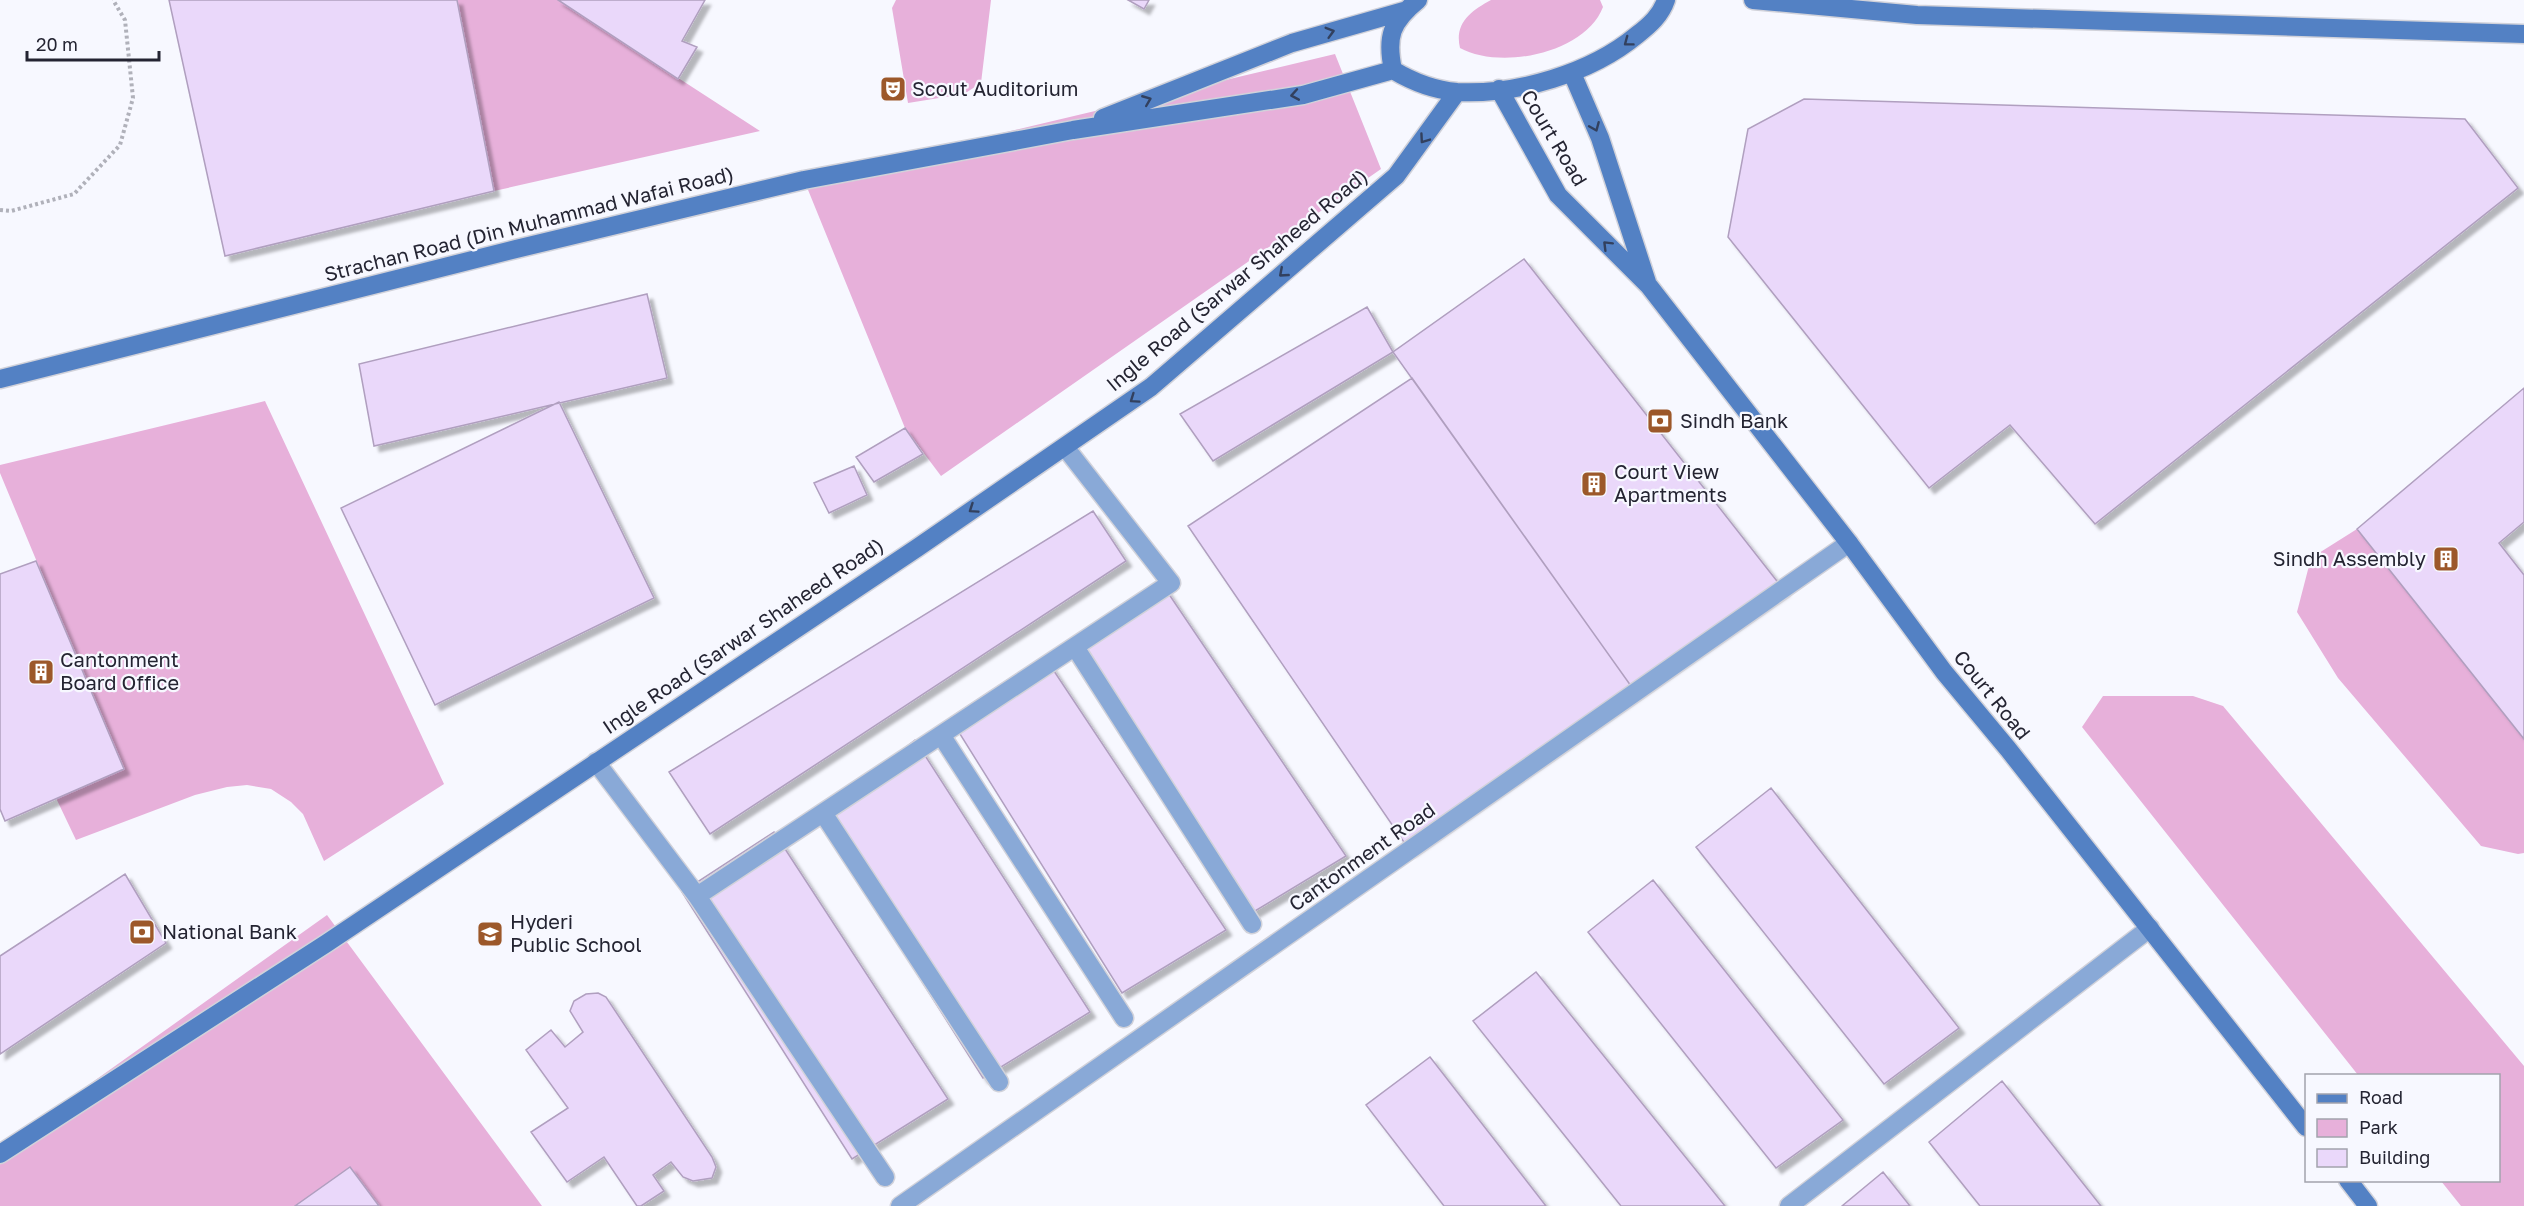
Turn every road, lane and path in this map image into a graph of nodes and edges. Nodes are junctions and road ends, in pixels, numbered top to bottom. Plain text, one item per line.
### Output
1 (113, 0) edge
2 (1666, 0) edge
3 (1753, 0) edge
4 (1905, 0) edge
5 (1411, 6) edge
6 (1917, 15) junction
7 (2524, 34) edge
8 (1393, 70) junction
9 (1572, 73) junction
10 (1498, 89) junction
11 (1457, 92) junction
12 (1073, 130) junction
13 (0, 210) edge
14 (1649, 286) junction
15 (0, 379) edge
16 (1065, 447) junction
17 (1849, 543) junction
18 (1075, 647) junction
19 (941, 735) junction
20 (596, 762) junction
21 (823, 813) junction
22 (697, 896) junction
23 (1252, 924) dead end
24 (2150, 928) junction
25 (1124, 1018) dead end
26 (999, 1082) dead end
27 (2305, 1125) edge
28 (0, 1154) edge
29 (885, 1177) dead end
30 (2350, 1182) edge
31 (900, 1206) edge
32 (1789, 1206) edge
33 (2368, 1206) edge

1 - 13 path
2 -> 9 main road
3 - 6 main road
4 - 6 main road
5 - 8 main road
12 -> 5 main road, Strachan Road (Din Muhammad Wafai Road)
6 - 7 main road
8 - 11 main road
8 -> 12 main road, Strachan Road (Din Muhammad Wafai Road)
9 - 10 main road
9 -> 14 main road, Court Road
10 - 11 main road
14 -> 10 main road, Court Road
11 -> 16 main road, Ingle Road (Sarwar Shaheed Road)
12 - 15 main road, Strachan Road (Din Muhammad Wafai Road)
14 - 17 main road, Court Road
16 - 18 street
16 -> 20 main road, Ingle Road (Sarwar Shaheed Road)
17 - 24 main road, Court Road
17 - 31 street, Cantonment Road
18 - 19 street
18 - 23 street
19 - 21 street
19 - 25 street
20 - 22 street
20 - 28 main road, Ingle Road (Sarwar Shaheed Road)
21 - 22 street
21 - 26 street
22 - 29 street
24 - 27 main road, Court Road
24 - 32 street
30 - 33 main road

